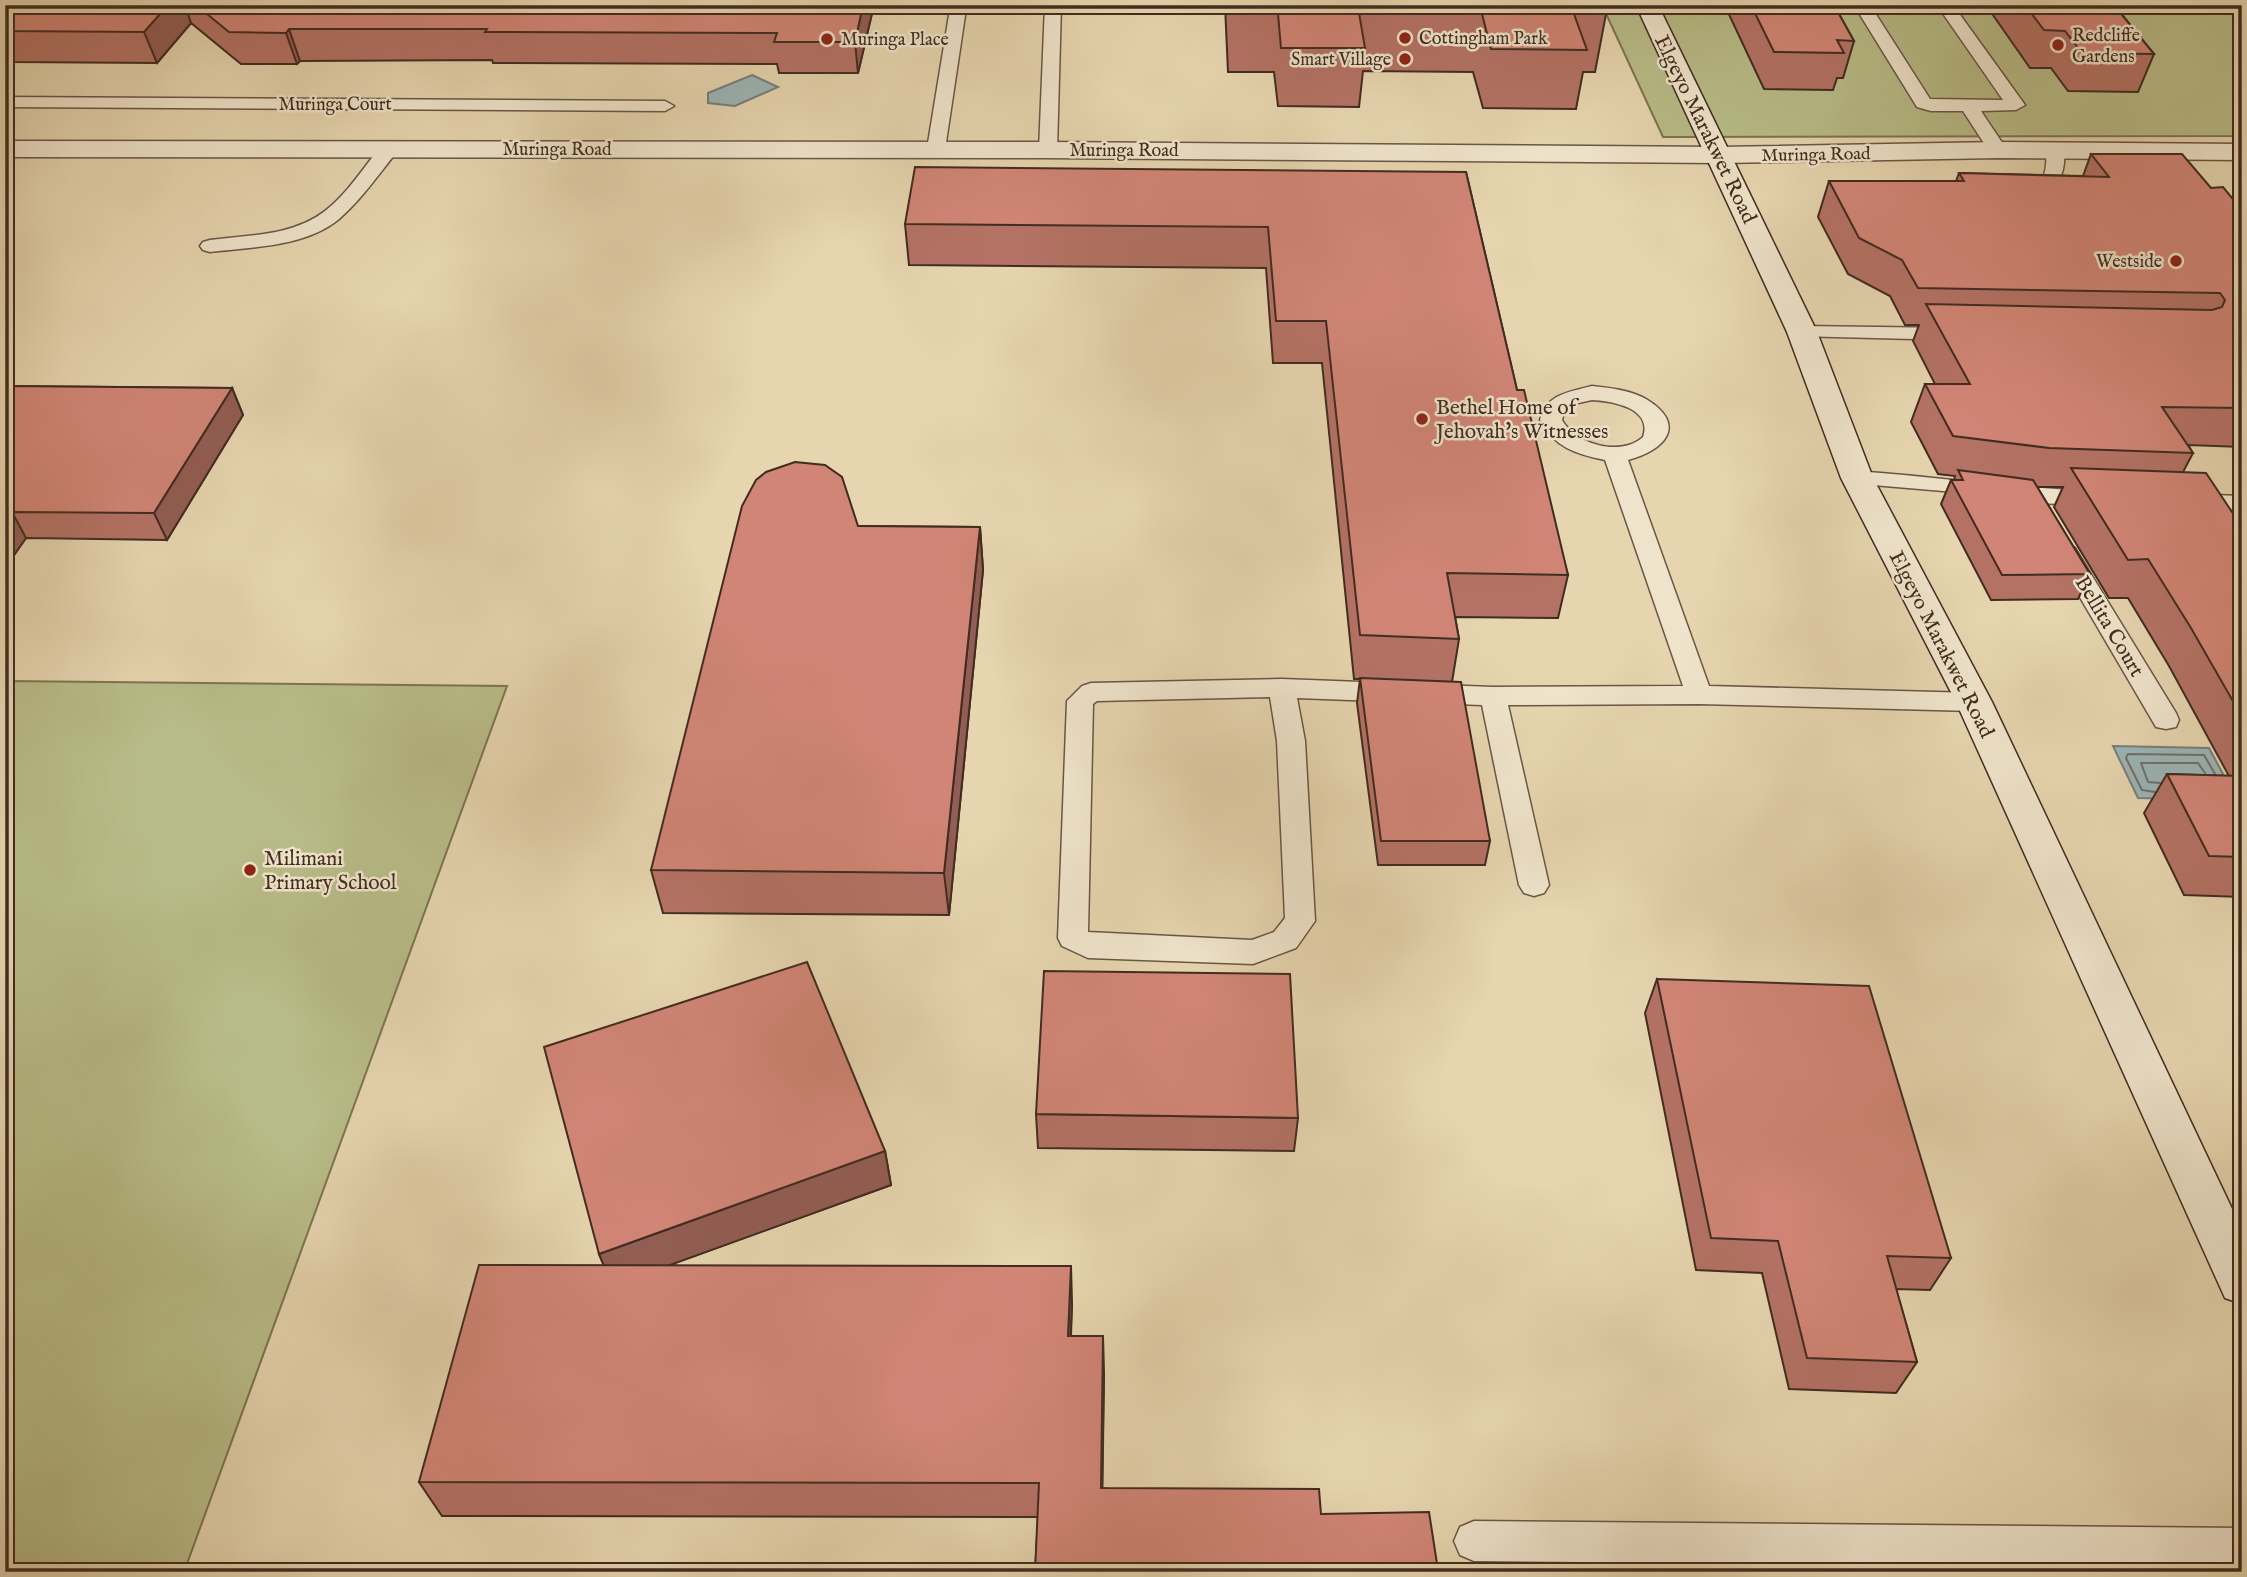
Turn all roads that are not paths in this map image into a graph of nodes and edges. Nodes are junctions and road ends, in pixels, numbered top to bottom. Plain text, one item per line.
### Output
1 (1053, 5) edge
2 (1647, 5) edge
3 (1862, 5) edge
4 (1945, 5) edge
5 (958, 9) dead end
6 (5, 102) edge
7 (665, 106) dead end
8 (1969, 106) junction
9 (1993, 142) junction
10 (5, 149) edge
11 (389, 149) junction
12 (936, 149) junction
13 (1048, 149) junction
14 (2055, 151) junction
15 (2242, 152) edge
16 (1720, 155) junction
17 (2007, 194) edge
18 (210, 246) dead end
19 (1802, 332) junction
20 (1970, 334) edge
21 (1614, 454) dead end
22 (1857, 478) junction
23 (2032, 496) junction
24 (2116, 499) edge
25 (2158, 500) edge
26 (2242, 503) edge
27 (1282, 688) junction
28 (1699, 695) junction
29 (1493, 696) junction
30 (1974, 702) junction
31 (2165, 720) dead end
32 (1534, 885) dead end
33 (2242, 1282) edge
34 (1474, 1541) dead end
35 (2242, 1548) edge

1 - 13 lane
2 - 16 street, Elgeyo Marakwet Road
3 - 8 lane
4 - 8 lane
5 - 12 lane
6 - 7 lane, Muringa Court
8 - 9 lane
9 - 14 street, Muringa Road
9 - 16 street, Muringa Road
10 - 11 street, Muringa Road
11 - 12 street, Muringa Road
11 - 18 lane
12 - 13 street, Muringa Road
13 - 16 street, Muringa Road
14 - 15 street, Muringa Road
14 - 17 lane
16 - 19 street, Elgeyo Marakwet Road
19 - 20 lane
19 - 22 street, Elgeyo Marakwet Road
21 - 28 lane
22 - 23 lane
22 - 30 street, Elgeyo Marakwet Road
23 - 24 lane
23 - 31 lane, Bellita Court
25 - 26 lane
27 - 27 lane
27 - 29 lane
28 - 29 lane
28 - 30 lane
29 - 32 lane
30 - 33 street, Elgeyo Marakwet Road
34 - 35 lane

